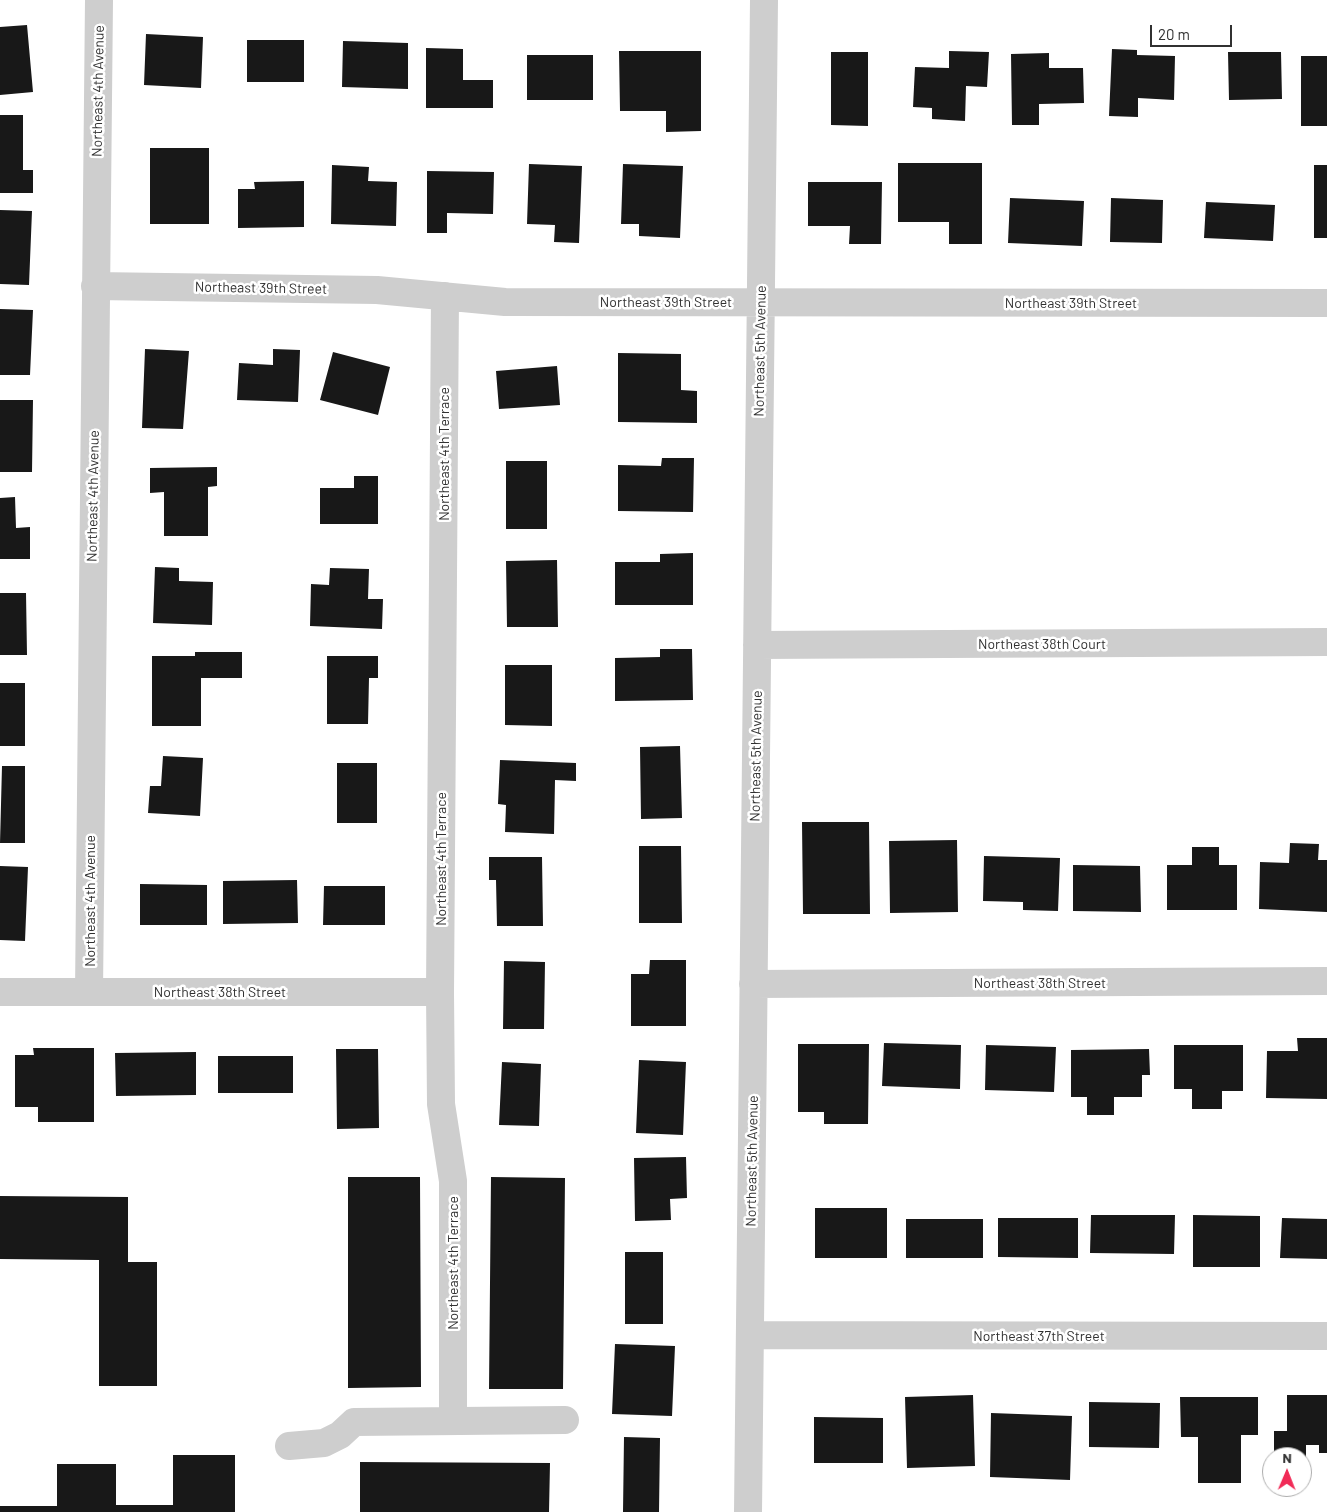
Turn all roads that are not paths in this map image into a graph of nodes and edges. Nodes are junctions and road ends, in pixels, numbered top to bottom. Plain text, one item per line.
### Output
1 (99, 0) edge
2 (764, 0) edge
3 (95, 286) junction
4 (445, 296) junction
5 (761, 303) junction
6 (1327, 303) edge
7 (1327, 642) edge
8 (757, 645) junction
9 (1327, 981) edge
10 (753, 984) junction
11 (0, 992) edge
12 (89, 992) junction
13 (440, 992) junction
14 (750, 1335) junction
15 (1327, 1336) edge
16 (565, 1420) dead end
17 (453, 1421) junction
18 (289, 1446) dead end
19 (748, 1512) edge

1 - 3 street, Northeast 4th Avenue
2 - 5 street, Northeast 5th Avenue
3 - 4 street, Northeast 39th Street
3 - 12 street, Northeast 4th Avenue
4 - 5 street, Northeast 39th Street
4 - 13 street, Northeast 4th Terrace
5 - 6 street, Northeast 39th Street
5 - 8 street, Northeast 5th Avenue
7 - 8 street, Northeast 38th Court
8 - 10 street, Northeast 5th Avenue
9 - 10 street, Northeast 38th Street
10 - 14 street, Northeast 5th Avenue
11 - 12 street, Northeast 38th Street
12 - 13 street, Northeast 38th Street
13 - 17 street, Northeast 4th Terrace
14 - 15 street, Northeast 37th Street
14 - 19 street, Northeast 5th Avenue
16 - 17 street
17 - 18 street

